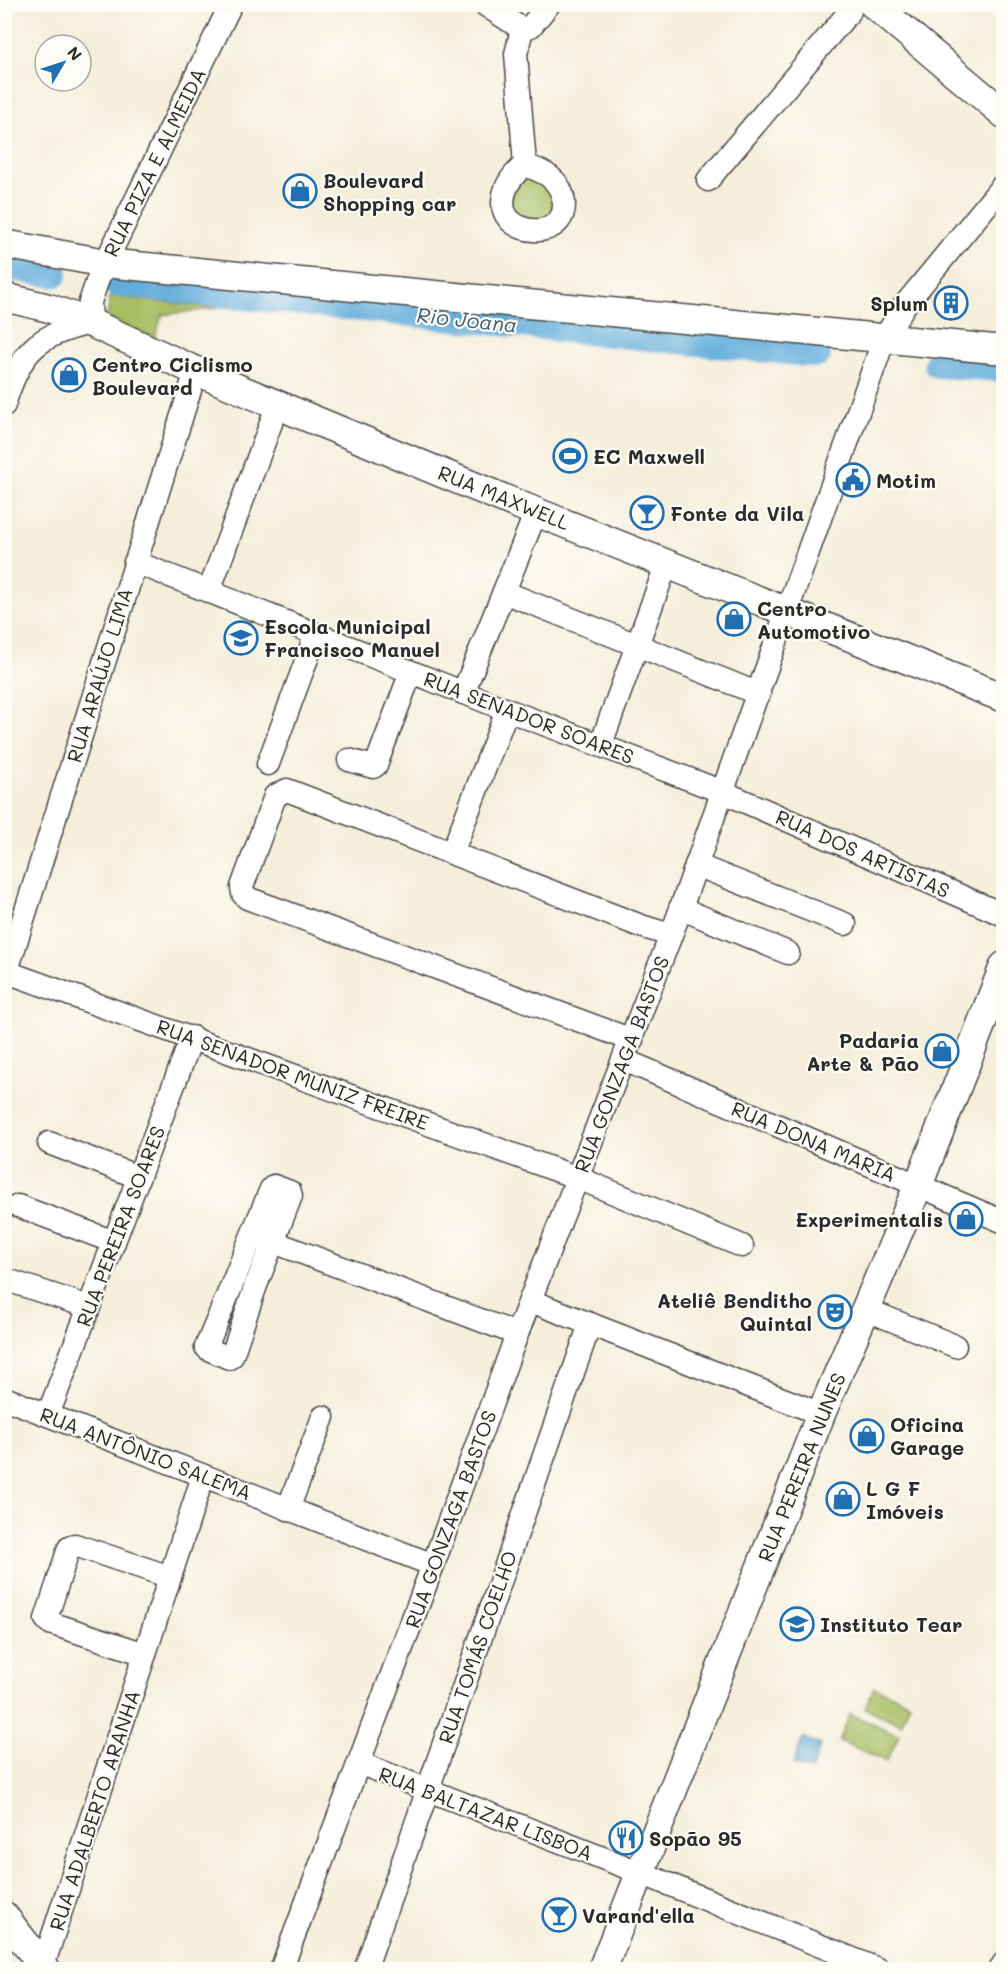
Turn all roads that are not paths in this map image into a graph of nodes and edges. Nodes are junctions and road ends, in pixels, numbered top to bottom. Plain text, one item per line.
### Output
1 (231, 4) edge
2 (484, 4) edge
3 (549, 4) edge
4 (861, 8) edge
5 (522, 29) junction
6 (1004, 114) edge
7 (525, 165) dead end
8 (708, 180) dead end
9 (1004, 184) edge
10 (4, 244) edge
11 (105, 264) junction
12 (4, 297) edge
13 (90, 323) junction
14 (884, 339) junction
15 (1004, 350) edge
16 (195, 371) junction
17 (278, 404) junction
18 (4, 405) edge
19 (536, 512) junction
20 (135, 562) junction
21 (667, 563) junction
22 (209, 591) junction
23 (504, 592) junction
24 (788, 611) junction
25 (316, 634) junction
26 (637, 645) junction
27 (411, 672) junction
28 (463, 693) junction
29 (759, 694) junction
30 (1004, 698) edge
31 (507, 710) junction
32 (601, 744) junction
33 (349, 760) dead end
34 (268, 764) dead end
35 (723, 792) junction
36 (456, 843) dead end
37 (696, 865) junction
38 (681, 908) junction
39 (1004, 915) edge
40 (845, 924) dead end
41 (670, 934) junction
42 (788, 953) dead end
43 (1004, 966) edge
44 (6, 976) edge
45 (192, 1037) junction
46 (628, 1050) junction
47 (49, 1143) dead end
48 (138, 1177) junction
49 (578, 1178) junction
50 (918, 1186) junction
51 (18, 1206) dead end
52 (1004, 1222) edge
53 (262, 1237) dead end
54 (114, 1242) junction
55 (742, 1246) dead end
56 (4, 1278) edge
57 (531, 1300) junction
58 (89, 1307) junction
59 (865, 1310) junction
60 (590, 1324) junction
61 (517, 1334) junction
62 (955, 1346) dead end
63 (4, 1398) edge
64 (821, 1414) junction
65 (48, 1415) junction
66 (323, 1418) dead end
67 (203, 1476) junction
68 (288, 1509) junction
69 (433, 1565) junction
70 (170, 1576) junction
71 (145, 1654) junction
72 (359, 1763) junction
73 (427, 1789) junction
74 (641, 1873) junction
75 (4, 1916) edge
76 (1004, 1963) edge
77 (45, 1968) edge
78 (281, 1970) edge
79 (365, 1970) edge
80 (602, 1970) edge
81 (880, 1970) edge
82 (1000, 1970) edge

1 - 11 street, RUA PIZA E ALMEIDA
2 - 5 street
3 - 5 street
4 - 6 main road
4 - 8 street
5 - 7 street
9 - 14 street, RUA GONZAGA BASTOS
10 - 11 main road
11 - 13 street, RUA PIZA E ALMEIDA
11 - 14 main road
12 - 13 main road, RUA MAXWELL
13 - 16 main road, RUA MAXWELL
13 - 18 street
14 - 15 main road
14 - 24 street, RUA GONZAGA BASTOS
16 - 17 main road, RUA MAXWELL
16 - 20 street, RUA ARAÚJO LIMA
17 - 19 main road, RUA MAXWELL
17 - 22 street
19 - 21 main road, RUA MAXWELL
19 - 23 street
20 - 22 street, RUA SENADOR SOARES
20 - 44 street, RUA ARAÚJO LIMA
21 - 24 main road, RUA MAXWELL
21 - 26 street
22 - 25 street, RUA SENADOR SOARES
23 - 26 street
23 - 28 street
24 - 29 street, RUA GONZAGA BASTOS
24 - 30 main road, RUA MAXWELL
25 - 27 street, RUA SENADOR SOARES
25 - 34 street
26 - 29 street
26 - 32 street
27 - 28 street, RUA SENADOR SOARES
27 - 33 street
28 - 31 street, RUA SENADOR SOARES
29 - 35 street, RUA GONZAGA BASTOS
31 - 32 street, RUA SENADOR SOARES
31 - 36 street
32 - 35 street, RUA SENADOR SOARES
35 - 37 street, RUA GONZAGA BASTOS
35 - 39 street, RUA DOS ARTISTAS
37 - 38 street, RUA GONZAGA BASTOS
37 - 40 street
38 - 41 street, RUA GONZAGA BASTOS
38 - 42 street
41 - 46 street, RUA GONZAGA BASTOS
41 - 46 street, RUA DONA MARIA
43 - 50 main road, RUA PEREIRA NUNES
44 - 45 street, RUA SENADOR MUNIZ FREIRE
45 - 48 street, RUA PEREIRA SOARES
45 - 49 street, RUA SENADOR MUNIZ FREIRE
46 - 49 street, RUA GONZAGA BASTOS
46 - 50 street, RUA DONA MARIA
47 - 48 street
48 - 54 street, RUA PEREIRA SOARES
49 - 55 street, RUA SENADOR MUNIZ FREIRE
49 - 57 street, RUA GONZAGA BASTOS
50 - 52 street, RUA DONA MARIA
50 - 59 main road, RUA PEREIRA NUNES
51 - 54 street
53 - 61 street
54 - 58 street, RUA PEREIRA SOARES
56 - 58 street
57 - 60 street
57 - 61 street, RUA GONZAGA BASTOS
58 - 65 street, RUA PEREIRA SOARES
59 - 62 street
59 - 64 main road, RUA PEREIRA NUNES
60 - 64 street
60 - 73 street, RUA TOMÁS COELHO
61 - 69 street, RUA GONZAGA BASTOS
63 - 65 street, RUA ANTÔNIO SALEMA
64 - 74 main road, RUA PEREIRA NUNES
65 - 67 street, RUA ANTÔNIO SALEMA
66 - 68 street
67 - 68 street, RUA ANTÔNIO SALEMA
67 - 70 street, RUA ADALBERTO ARANHA
68 - 69 street, RUA ANTÔNIO SALEMA
69 - 72 street, RUA GONZAGA BASTOS
70 - 71 street, RUA ADALBERTO ARANHA
70 - 71 street
71 - 77 street, RUA ADALBERTO ARANHA
72 - 73 street, RUA BALTAZAR LISBOA
72 - 78 street, RUA GONZAGA BASTOS
73 - 74 street, RUA BALTAZAR LISBOA
73 - 79 street, RUA TOMÁS COELHO
74 - 80 main road, RUA PEREIRA NUNES
74 - 81 street, RUA BALTAZAR LISBOA
75 - 77 main road
76 - 82 street

